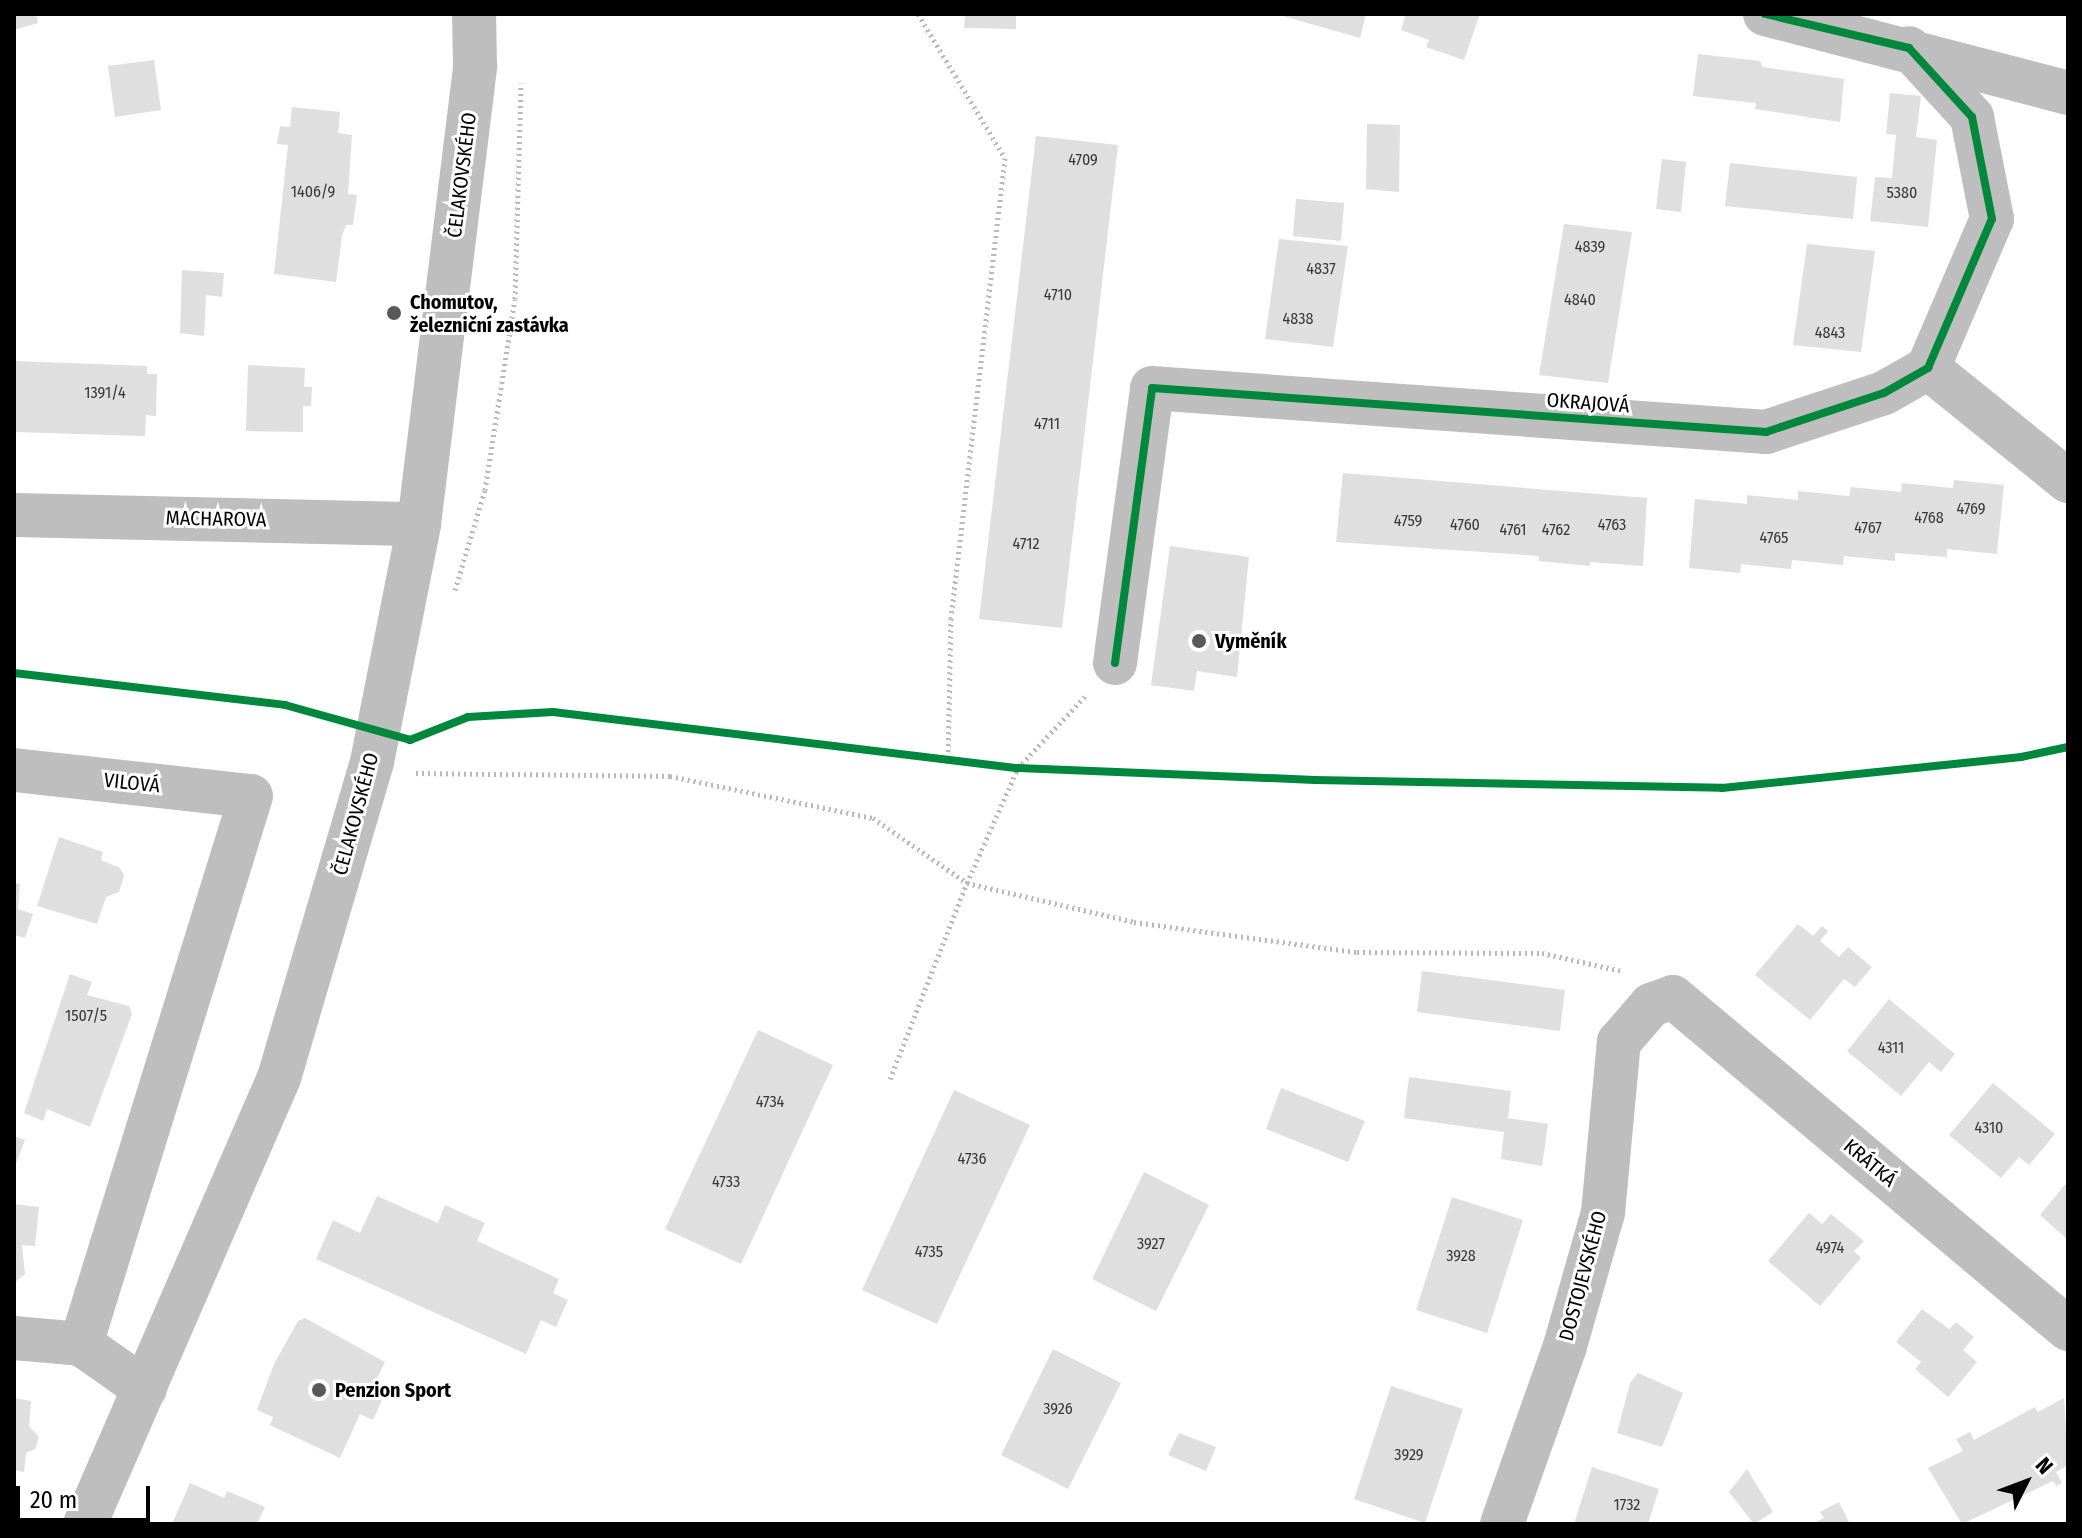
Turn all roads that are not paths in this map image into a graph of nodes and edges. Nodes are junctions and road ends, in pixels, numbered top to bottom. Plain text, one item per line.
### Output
1 (474, 14) edge
2 (1765, 14) edge
3 (1909, 48) junction
4 (2068, 93) edge
5 (1928, 368) junction
6 (2068, 481) edge
7 (14, 515) edge
8 (419, 524) junction
9 (1115, 663) road end
10 (14, 770) edge
11 (1673, 997) joint
12 (2068, 1329) edge
13 (14, 1338) edge
14 (81, 1344) junction
15 (145, 1389) junction
16 (85, 1524) edge
17 (1502, 1524) edge

1 - 8 street, ČELAKOVSKÉHO
2 - 3 street
3 - 4 street
3 - 5 street
5 - 6 street
5 - 9 street, OKRAJOVÁ
7 - 8 street, MACHAROVA
8 - 15 street, ČELAKOVSKÉHO
10 - 14 street, VILOVÁ
11 - 12 street, KRÁTKÁ
11 - 17 street, DOSTOJEVSKÉHO
13 - 14 street
14 - 15 street
15 - 16 street, ČELAKOVSKÉHO

